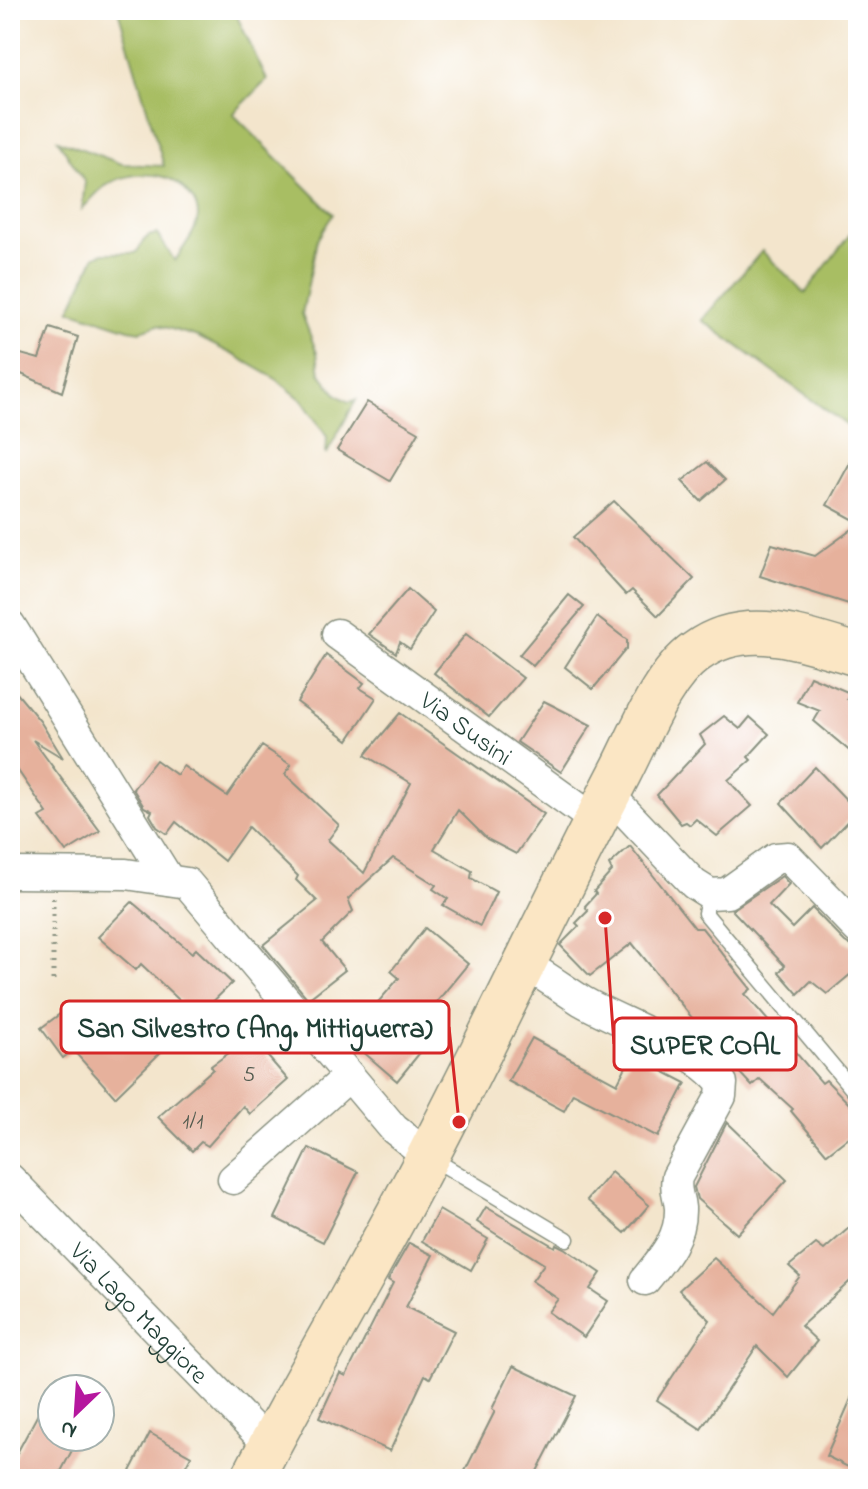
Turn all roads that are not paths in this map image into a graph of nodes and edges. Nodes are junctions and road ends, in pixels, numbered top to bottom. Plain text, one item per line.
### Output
1 (10, 625) edge
2 (337, 634) dead end
3 (858, 655) edge
4 (601, 810) junction
5 (10, 873) edge
6 (169, 880) junction
7 (710, 894) junction
8 (858, 929) edge
9 (524, 964) junction
10 (349, 1076) junction
11 (858, 1096) edge
12 (428, 1156) junction
13 (10, 1179) edge
14 (233, 1179) dead end
15 (567, 1239) dead end
16 (645, 1280) dead end
17 (260, 1462) edge

1 - 6 street
2 - 4 street, Via Susini
3 - 4 street
4 - 7 street, Via Susini
4 - 9 street
5 - 6 street
6 - 10 street
7 - 8 street
7 - 11 lane
9 - 12 street
9 - 16 street
10 - 12 street
10 - 14 street
12 - 15 lane
12 - 17 street
13 - 17 street, Via Lago Maggiore

